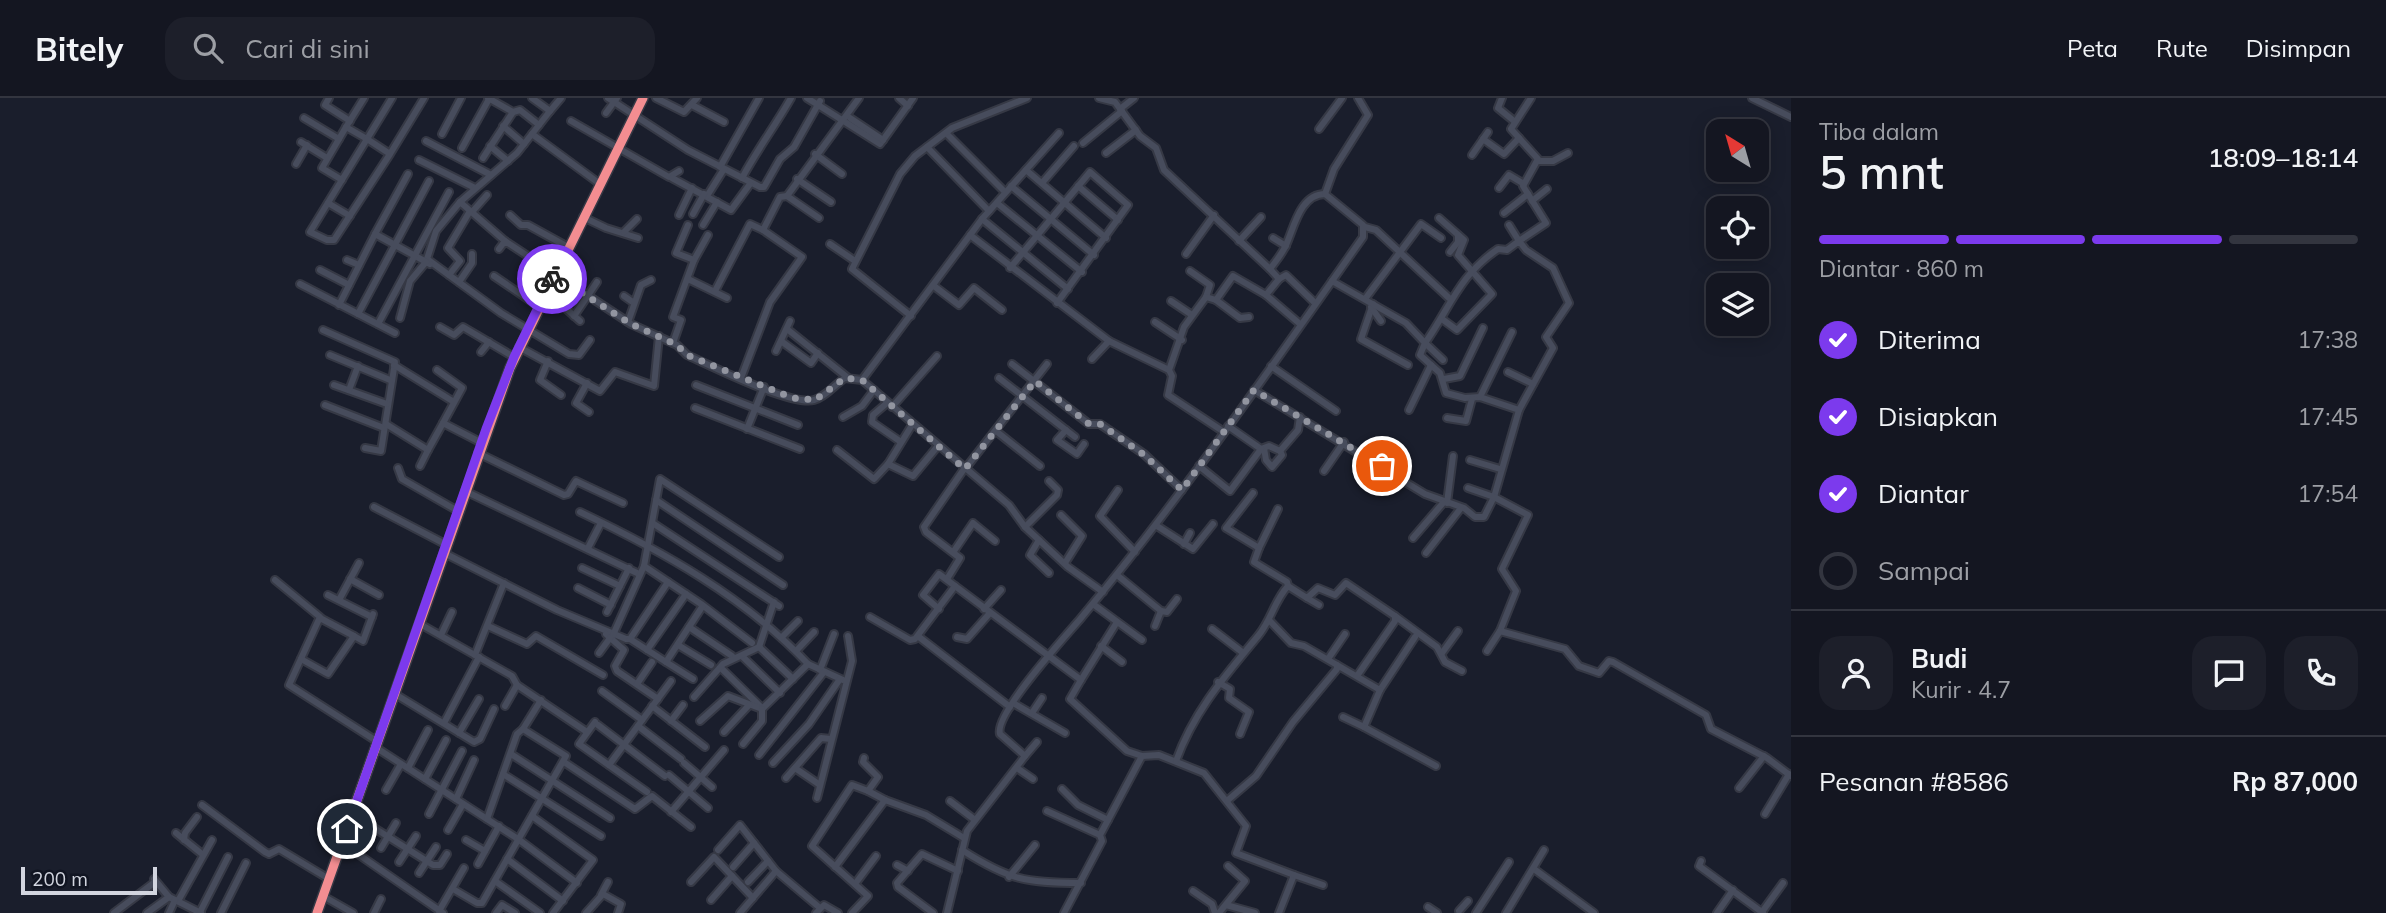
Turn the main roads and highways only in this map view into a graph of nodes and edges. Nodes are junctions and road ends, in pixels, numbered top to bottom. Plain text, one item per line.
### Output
1 (643, 98) edge
2 (317, 913) edge

1 - 2 highway

